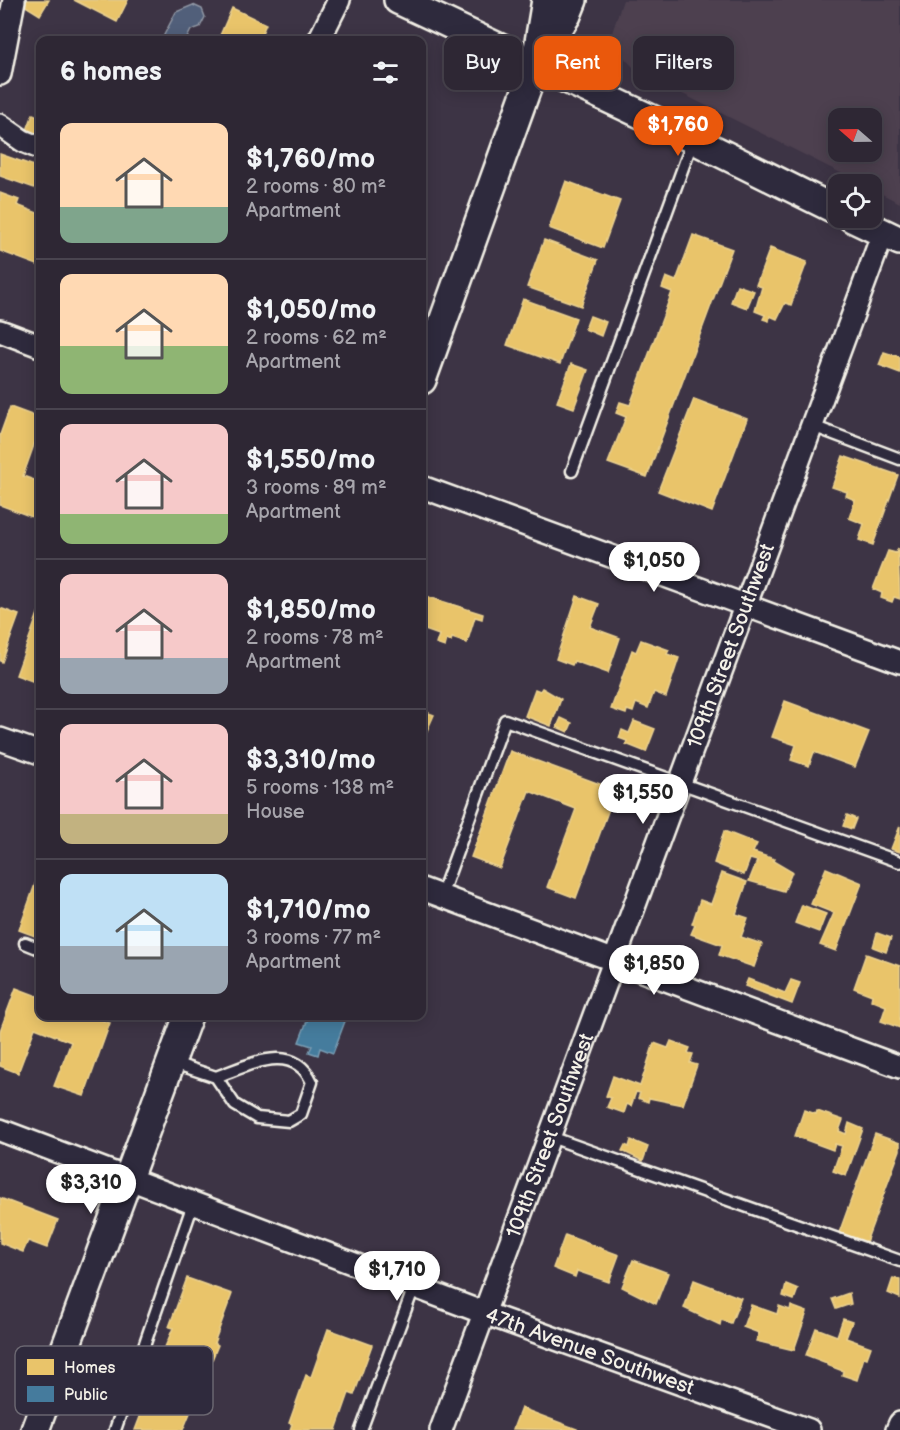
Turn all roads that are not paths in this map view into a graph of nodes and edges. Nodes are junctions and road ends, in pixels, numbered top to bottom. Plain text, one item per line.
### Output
1 (14, 0) edge
2 (339, 0) edge
3 (398, 0) edge
4 (546, 0) edge
5 (573, 0) edge
6 (322, 36) edge
7 (540, 36) edge
8 (554, 36) edge
9 (534, 66) edge
10 (534, 69) edge
11 (0, 74) edge
12 (587, 90) edge
13 (3, 127) edge
14 (693, 139) junction
15 (36, 146) edge
16 (828, 206) edge
17 (873, 228) edge
18 (891, 237) edge
19 (0, 331) edge
20 (36, 344) edge
21 (426, 369) edge
22 (810, 425) junction
23 (900, 459) edge
24 (572, 471) dead end
25 (426, 488) edge
26 (744, 604) junction
27 (900, 662) edge
28 (0, 739) edge
29 (36, 752) edge
30 (680, 782) junction
31 (900, 862) edge
32 (431, 892) edge
33 (25, 943) dead end
34 (36, 947) edge
35 (615, 960) junction
36 (187, 1020) edge
37 (171, 1062) junction
38 (900, 1067) edge
39 (216, 1077) junction
40 (0, 1130) edge
41 (548, 1136) junction
42 (128, 1180) junction
43 (193, 1204) junction
44 (900, 1261) edge
45 (414, 1287) junction
46 (484, 1313) junction
47 (66, 1346) edge
48 (144, 1346) edge
49 (41, 1415) edge
50 (120, 1415) edge
51 (900, 1422) edge
52 (35, 1430) edge
53 (115, 1430) edge
54 (361, 1430) edge
55 (441, 1430) edge
56 (809, 1430) edge
57 (897, 1430) edge

1 - 11 street
2 - 6 street
3 - 9 street
4 - 7 street
5 - 8 street
10 - 21 street
12 - 14 street
13 - 15 street
14 - 16 street
14 - 24 lane
17 - 18 street
18 - 22 street, 109th Street Southwest
19 - 20 street
22 - 23 lane
22 - 26 street, 109th Street Southwest
25 - 26 street
26 - 27 street
26 - 30 street, 109th Street Southwest
28 - 29 street
30 - 31 lane
30 - 32 lane
30 - 35 street, 109th Street Southwest
32 - 35 street
33 - 34 lane
35 - 38 street
35 - 41 street, 109th Street Southwest
36 - 37 street
37 - 39 lane
37 - 42 street
39 - 39 lane
40 - 42 street, 47th Avenue Southwest
41 - 44 lane
41 - 46 street, 109th Street Southwest
42 - 43 street, 47th Avenue Southwest
42 - 47 street
43 - 45 street, 47th Avenue Southwest
43 - 48 lane
45 - 46 street, 47th Avenue Southwest
45 - 54 lane
46 - 55 street, 109th Street Southwest
46 - 56 street, 47th Avenue Southwest
49 - 52 street
50 - 53 lane
51 - 57 street

